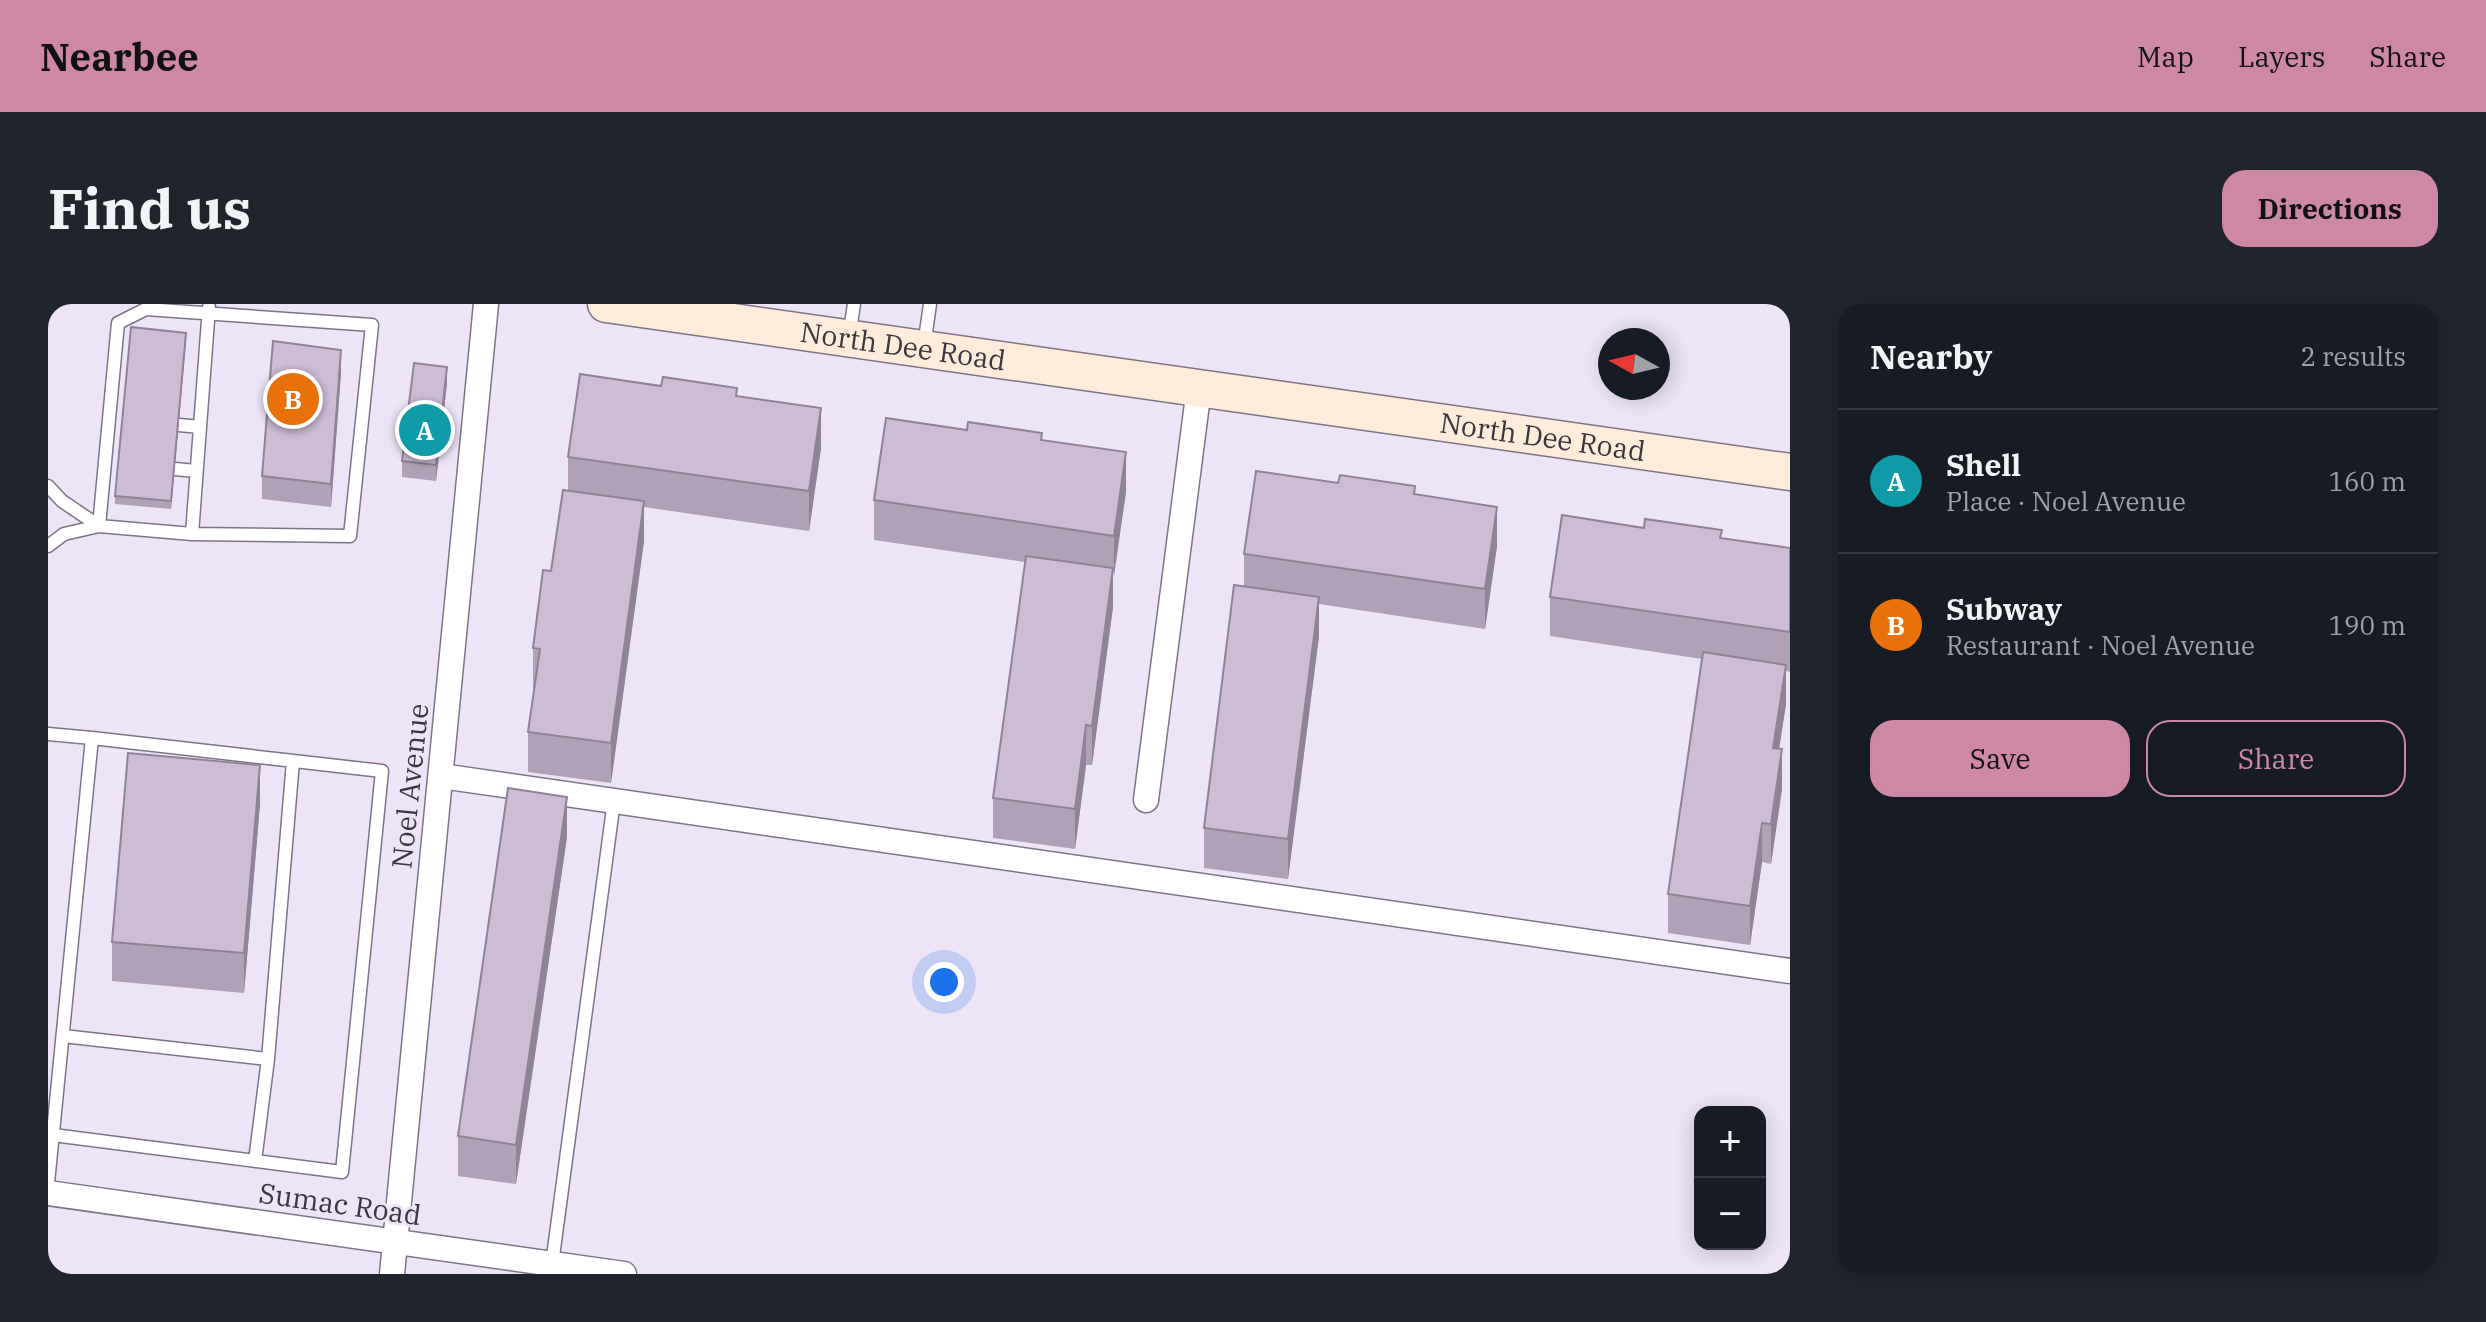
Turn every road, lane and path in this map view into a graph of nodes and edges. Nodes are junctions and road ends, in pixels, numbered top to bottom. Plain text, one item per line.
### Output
1 (486, 304) edge
2 (606, 304) edge
3 (930, 304) edge
4 (208, 308) edge
5 (852, 321) edge
6 (923, 349) junction
7 (113, 378) junction
8 (127, 379) edge
9 (1199, 388) junction
10 (179, 425) edge
11 (200, 427) junction
12 (175, 469) edge
13 (196, 471) junction
14 (1790, 472) edge
15 (48, 486) edge
16 (99, 526) junction
17 (192, 534) junction
18 (48, 546) edge
19 (48, 734) edge
20 (92, 738) junction
21 (293, 761) junction
22 (441, 776) junction
23 (1146, 800) dead end
24 (614, 801) junction
25 (1790, 971) edge
26 (63, 1036) junction
27 (268, 1059) junction
28 (53, 1135) junction
29 (255, 1161) junction
30 (48, 1183) edge
31 (48, 1193) edge
32 (395, 1242) junction
33 (552, 1264) junction
34 (392, 1274) edge
35 (624, 1274) edge

1 - 22 street, Noel Avenue
2 - 5 street, North Dee Road
3 - 6 lane
4 - 7 lane
4 - 11 lane
4 - 17 lane
5 - 6 street, North Dee Road
6 - 9 street, North Dee Road
7 - 8 lane
7 - 16 lane
9 - 14 street, North Dee Road
9 - 23 street
10 - 11 lane
11 - 13 lane
12 - 13 lane
13 - 17 lane
15 - 16 lane
16 - 17 lane
16 - 18 lane
19 - 20 lane
20 - 21 lane
20 - 26 lane
21 - 27 lane
21 - 29 lane
22 - 24 street
22 - 32 street, Noel Avenue
24 - 25 street
24 - 33 lane
26 - 27 lane
26 - 28 lane
27 - 29 lane
28 - 29 lane
28 - 30 lane
31 - 32 street, Sumac Road
32 - 33 street, Sumac Road
32 - 34 street, Noel Avenue
33 - 35 street, Sumac Road

